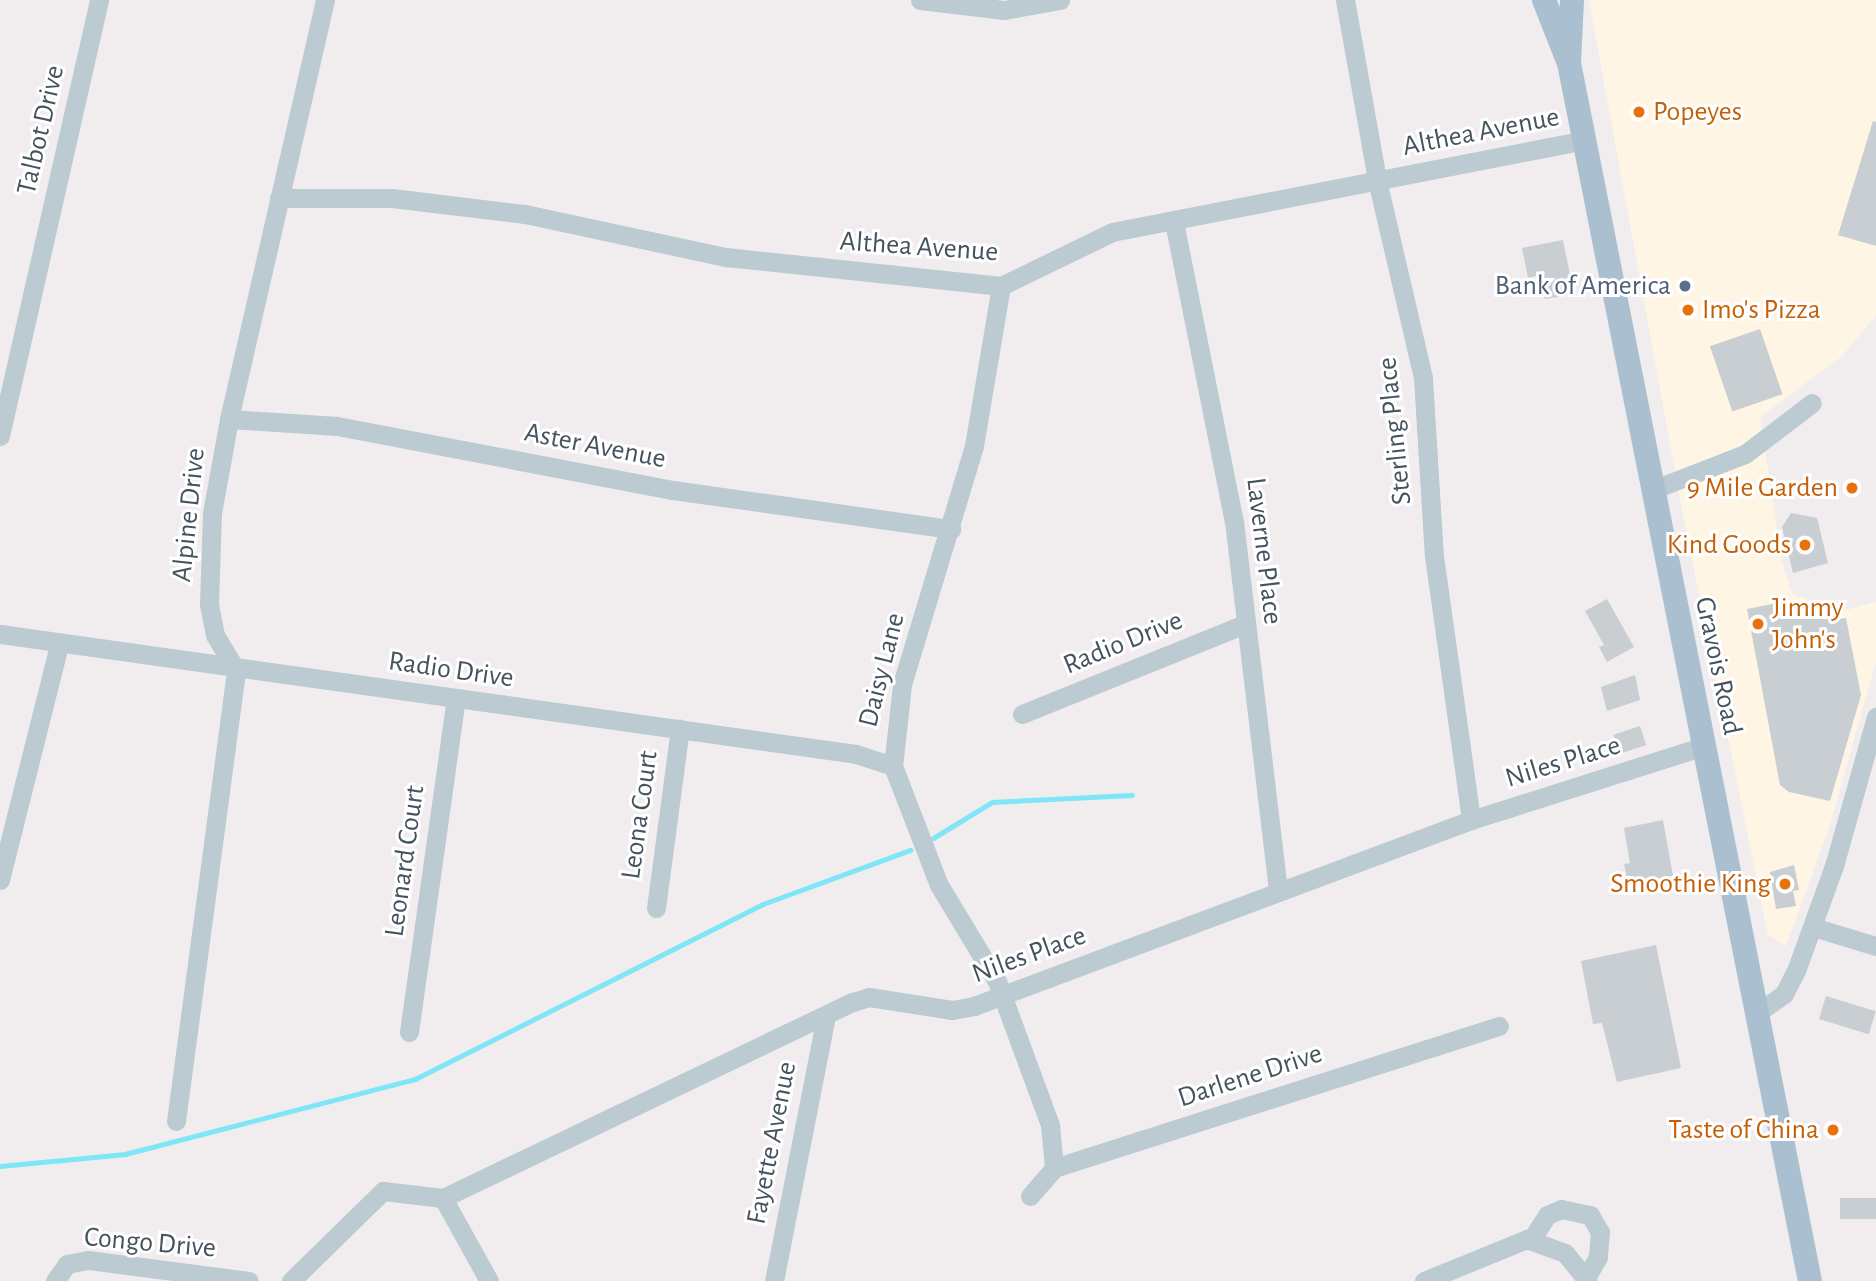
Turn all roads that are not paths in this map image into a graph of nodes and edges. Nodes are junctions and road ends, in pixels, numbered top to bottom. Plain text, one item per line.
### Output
1 (99, 0) edge
2 (325, 0) edge
3 (920, 0) edge
4 (1060, 0) edge
5 (1345, 0) edge
6 (1544, 0) edge
7 (1572, 0) edge
8 (1569, 63) junction
9 (1584, 140) junction
10 (1377, 180) junction
11 (279, 198) junction
12 (1174, 222) junction
13 (1001, 286) junction
14 (1812, 403) dead end
15 (229, 419) junction
16 (0, 436) edge
17 (1652, 490) junction
18 (951, 529) junction
19 (1245, 624) junction
20 (0, 634) edge
21 (59, 645) junction
22 (236, 670) junction
23 (456, 699) junction
24 (1022, 713) dead end
25 (1876, 717) edge
26 (680, 729) junction
27 (1704, 746) junction
28 (1872, 746) edge
29 (893, 765) junction
30 (1471, 820) junction
31 (0, 880) edge
32 (1278, 891) junction
33 (656, 908) dead end
34 (1813, 928) junction
35 (1876, 946) edge
36 (1003, 997) junction
37 (1757, 1013) junction
38 (826, 1016) junction
39 (1499, 1027) dead end
40 (409, 1032) dead end
41 (176, 1121) dead end
42 (1055, 1168) junction
43 (1030, 1196) dead end
44 (443, 1198) junction
45 (1531, 1240) junction
46 (1588, 1278) edge
47 (55, 1281) edge
48 (249, 1281) edge
49 (291, 1281) edge
50 (489, 1281) edge
51 (774, 1281) edge
52 (1424, 1281) edge
53 (1810, 1281) edge

1 - 16 street, Talbot Drive
2 - 11 street, Alpine Drive
3 - 4 street
5 - 10 street, Sterling Place
6 - 8 main road, Gravois Road
7 - 8 main road, Gravois Road
8 - 9 main road, Gravois Road
9 - 10 street, Althea Avenue
9 - 17 main road, Gravois Road
10 - 12 street, Althea Avenue
10 - 30 street, Sterling Place
11 - 13 street, Althea Avenue
11 - 15 street, Alpine Drive
12 - 13 street, Althea Avenue
12 - 19 street, Laverne Place
13 - 18 street, Daisy Lane
14 - 17 street
15 - 18 street, Aster Avenue
15 - 22 street, Alpine Drive
17 - 27 main road, Gravois Road
18 - 29 street, Daisy Lane
19 - 24 street, Radio Drive
19 - 32 street, Laverne Place
20 - 21 street, Radio Drive
21 - 22 street, Radio Drive
21 - 31 street
22 - 23 street, Radio Drive
22 - 41 street
23 - 26 street, Radio Drive
23 - 40 street, Leonard Court
25 - 28 street
26 - 29 street, Radio Drive
26 - 33 street, Leona Court
27 - 30 street, Niles Place
27 - 37 main road, Gravois Road
28 - 34 street
29 - 36 street, Daisy Lane
30 - 32 street, Niles Place
32 - 36 street, Niles Place
34 - 35 street
34 - 37 street
36 - 38 street, Niles Place
36 - 42 street, Daisy Lane
37 - 53 main road, Gravois Road
38 - 44 street, Niles Place
38 - 51 street, Fayette Avenue
39 - 42 street, Darlene Drive
42 - 43 street
44 - 49 street
44 - 50 street
45 - 46 street
45 - 46 street
45 - 52 street
47 - 48 street, Congo Drive

